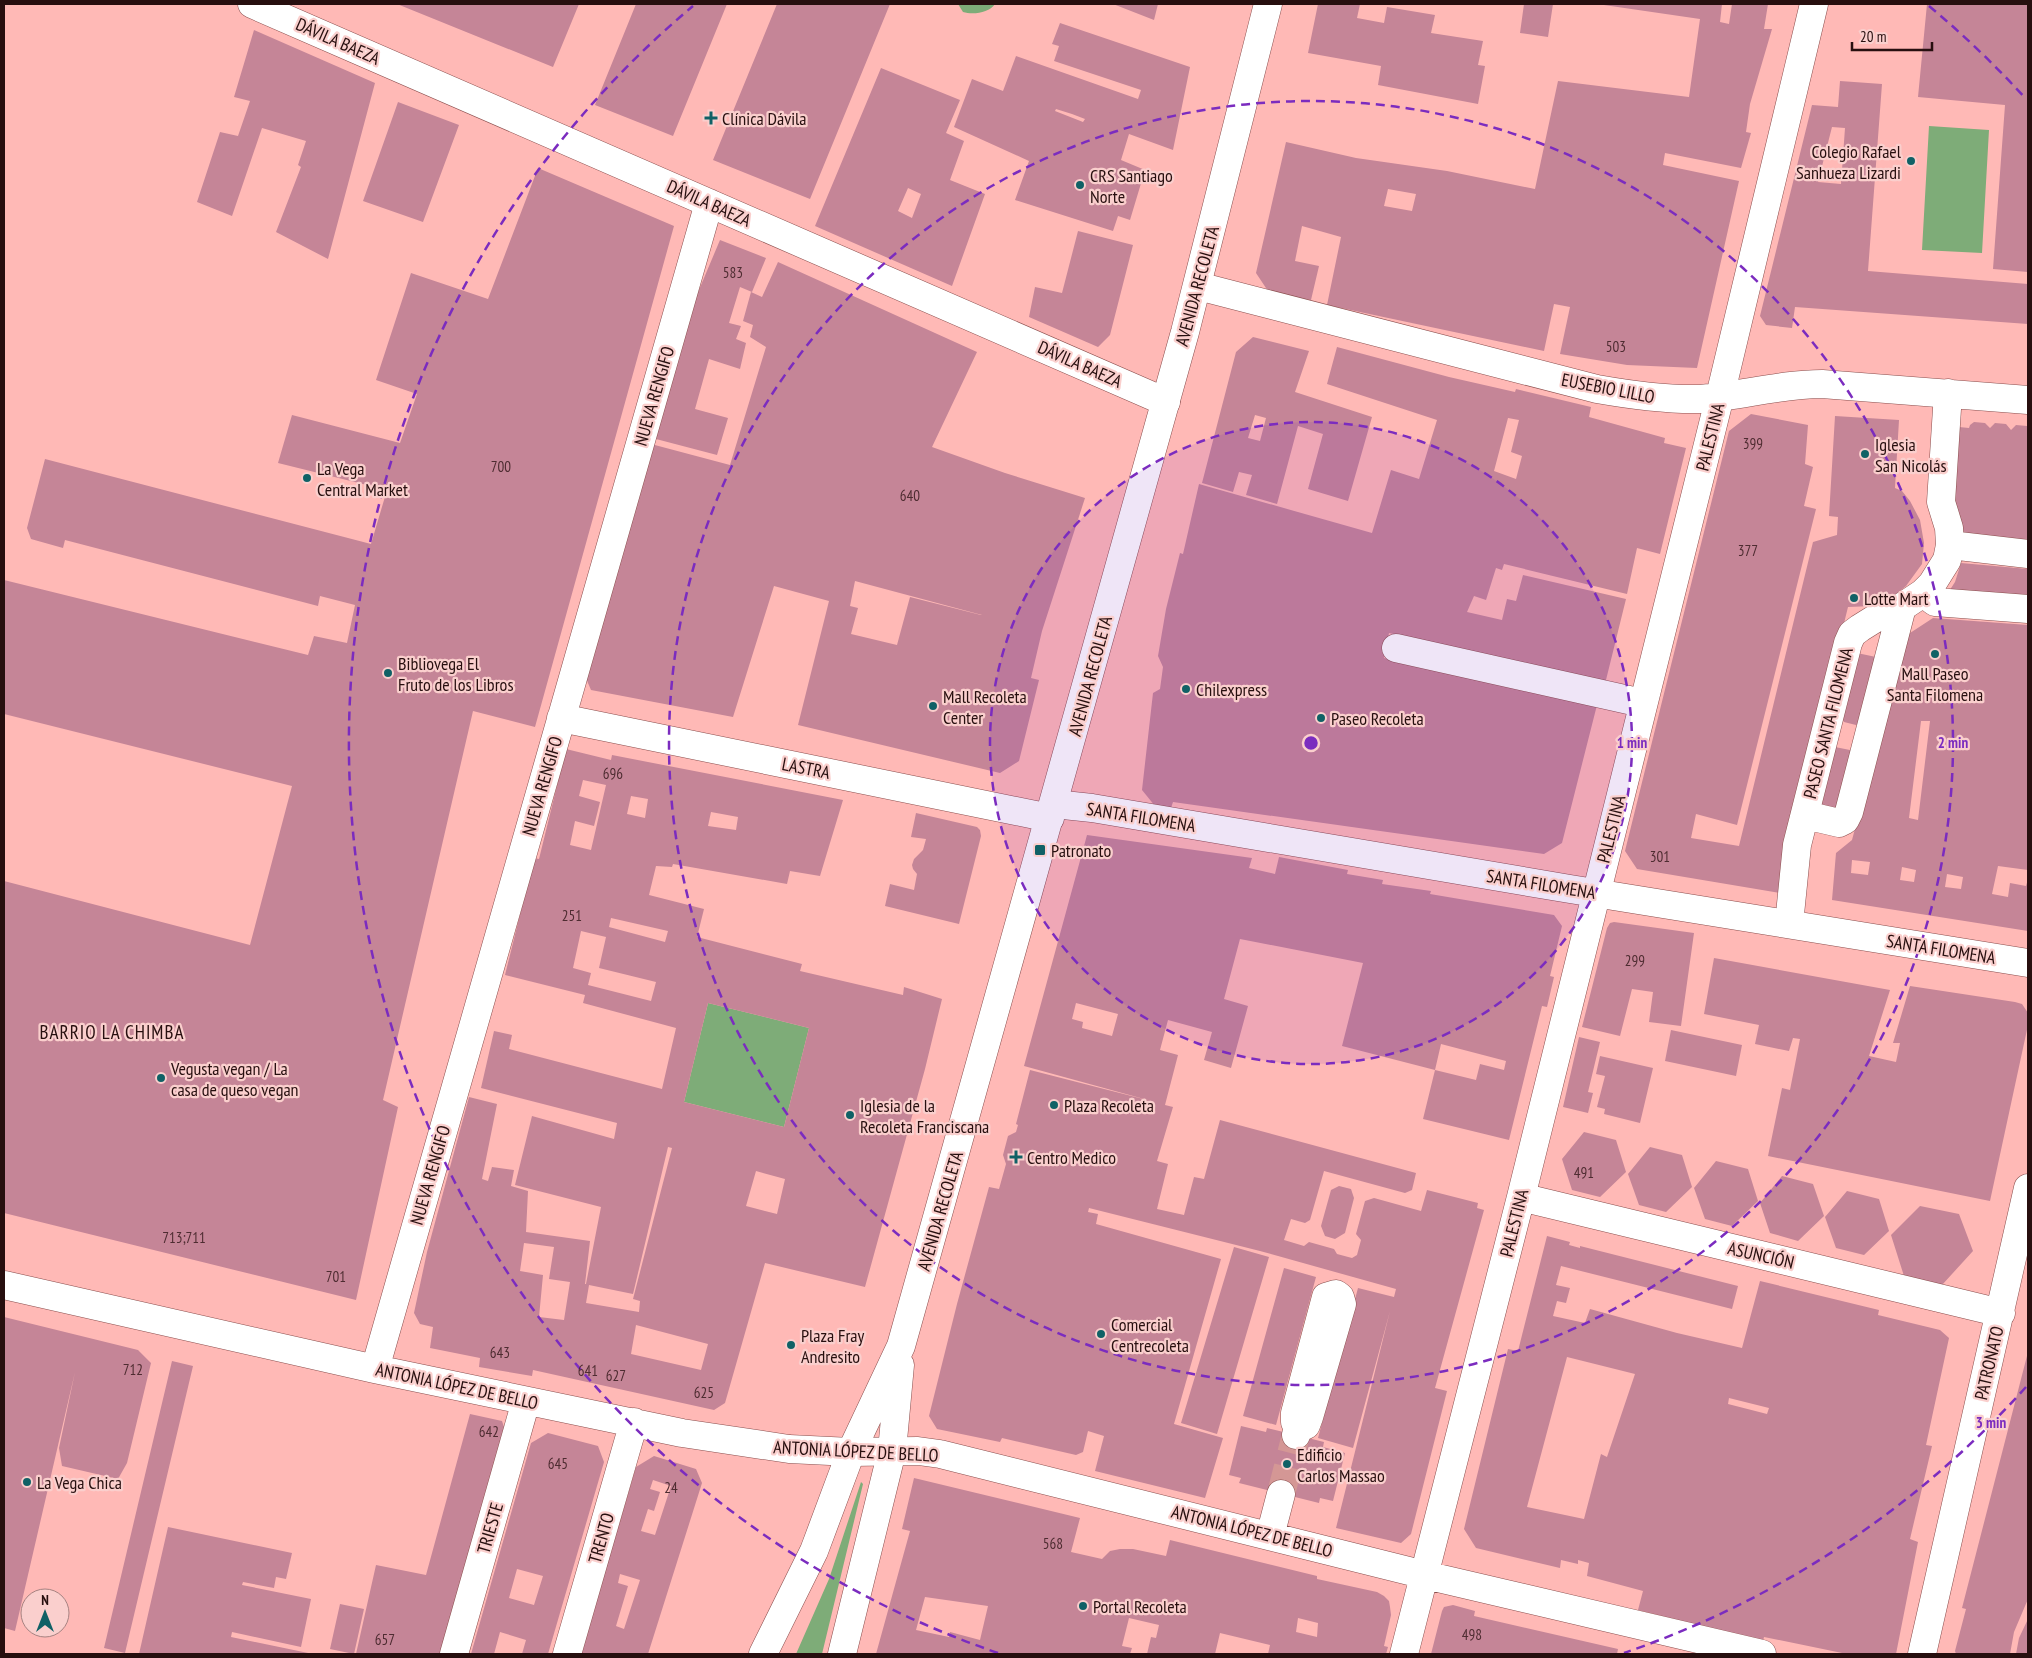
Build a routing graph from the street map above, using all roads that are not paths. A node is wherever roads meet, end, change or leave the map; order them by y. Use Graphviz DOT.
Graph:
graph roads {
  1 [pos="252,4"];
  2 [pos="1268,4"];
  3 [pos="1814,4"];
  4 [pos="709,203"];
  5 [pos="1198,286"];
  6 [pos="1948,393"];
  7 [pos="1720,396"];
  8 [pos="2028,400"];
  9 [pos="1166,402"];
  10 [pos="1950,545"];
  11 [pos="2028,554"];
  12 [pos="1912,600"];
  13 [pos="2028,609"];
  14 [pos="1396,648"];
  15 [pos="1642,703"];
  16 [pos="561,718"];
  17 [pos="1052,811"];
  18 [pos="1805,815"];
  19 [pos="1595,893"];
  20 [pos="1789,924"];
  21 [pos="2028,963"];
  22 [pos="2028,1188"];
  23 [pos="1520,1197"];
  24 [pos="4,1285"];
  25 [pos="2000,1313"];
  26 [pos="902,1346"];
  27 [pos="375,1369"];
  28 [pos="526,1401"];
  29 [pos="634,1422"];
  30 [pos="892,1451"];
  31 [pos="851,1452"];
  32 [pos="1282,1494"];
  33 [pos="1270,1536"];
  34 [pos="1426,1575"];
  35 [pos="454,1654"];
  36 [pos="567,1654"];
  37 [pos="764,1654"];
  38 [pos="842,1654"];
  39 [pos="1404,1654"];
  40 [pos="1762,1654"];
  41 [pos="1922,1654"];
  1 -- 4 [label="street, DÁVILA BAEZA"];
  2 -- 5 [label="street, AVENIDA RECOLETA"];
  3 -- 7 [label="street, PALESTINA"];
  4 -- 9 [label="street, DÁVILA BAEZA"];
  4 -- 16 [label="street, NUEVA RENGIFO"];
  5 -- 7 [label="street, EUSEBIO LILLO"];
  5 -- 9 [label="street, AVENIDA RECOLETA"];
  6 -- 7 [label="street, EUSEBIO LILLO"];
  6 -- 8 [label="street, EUSEBIO LILLO"];
  6 -- 10 [label="street, PASEO SANTA FILOMENA"];
  7 -- 15 [label="street, PALESTINA"];
  9 -- 17 [label="street, AVENIDA RECOLETA"];
  10 -- 11 [label="street"];
  10 -- 12 [label="street, PASEO SANTA FILOMENA"];
  12 -- 13 [label="street"];
  12 -- 18 [label="street, PASEO SANTA FILOMENA"];
  12 -- 18 [label="street"];
  14 -- 15 [label="street"];
  15 -- 19 [label="street, PALESTINA"];
  16 -- 17 [label="street, LASTRA"];
  16 -- 27 [label="street, NUEVA RENGIFO"];
  17 -- 19 [label="street, SANTA FILOMENA"];
  17 -- 26 [label="street, AVENIDA RECOLETA"];
  18 -- 20 [label="street, PASEO SANTA FILOMENA"];
  19 -- 20 [label="street, SANTA FILOMENA"];
  19 -- 23 [label="street, PALESTINA"];
  20 -- 21 [label="street, SANTA FILOMENA"];
  22 -- 25 [label="street, PATRONATO"];
  23 -- 25 [label="street, ASUNCIÓN"];
  23 -- 34 [label="street, PALESTINA"];
  24 -- 27 [label="street, ANTONIA LÓPEZ DE BELLO"];
  25 -- 41 [label="street, PATRONATO"];
  26 -- 30 [label="street, AVENIDA RECOLETA"];
  26 -- 31 [label="street, AVENIDA RECOLETA"];
  27 -- 28 [label="street, ANTONIA LÓPEZ DE BELLO"];
  28 -- 29 [label="street, ANTONIA LÓPEZ DE BELLO"];
  28 -- 35 [label="street, TRIESTE"];
  29 -- 31 [label="street, ANTONIA LÓPEZ DE BELLO"];
  29 -- 36 [label="street, TRENTO"];
  30 -- 31 [label="street, ANTONIA LÓPEZ DE BELLO"];
  30 -- 33 [label="street, ANTONIA LÓPEZ DE BELLO"];
  30 -- 38 [label="street, AVENIDA RECOLETA"];
  31 -- 37 [label="street, AVENIDA RECOLETA"];
  32 -- 33 [label="street"];
  33 -- 34 [label="street, ANTONIA LÓPEZ DE BELLO"];
  34 -- 39 [label="street, PALESTINA"];
  34 -- 40 [label="street, ANTONIA LÓPEZ DE BELLO"];
}
